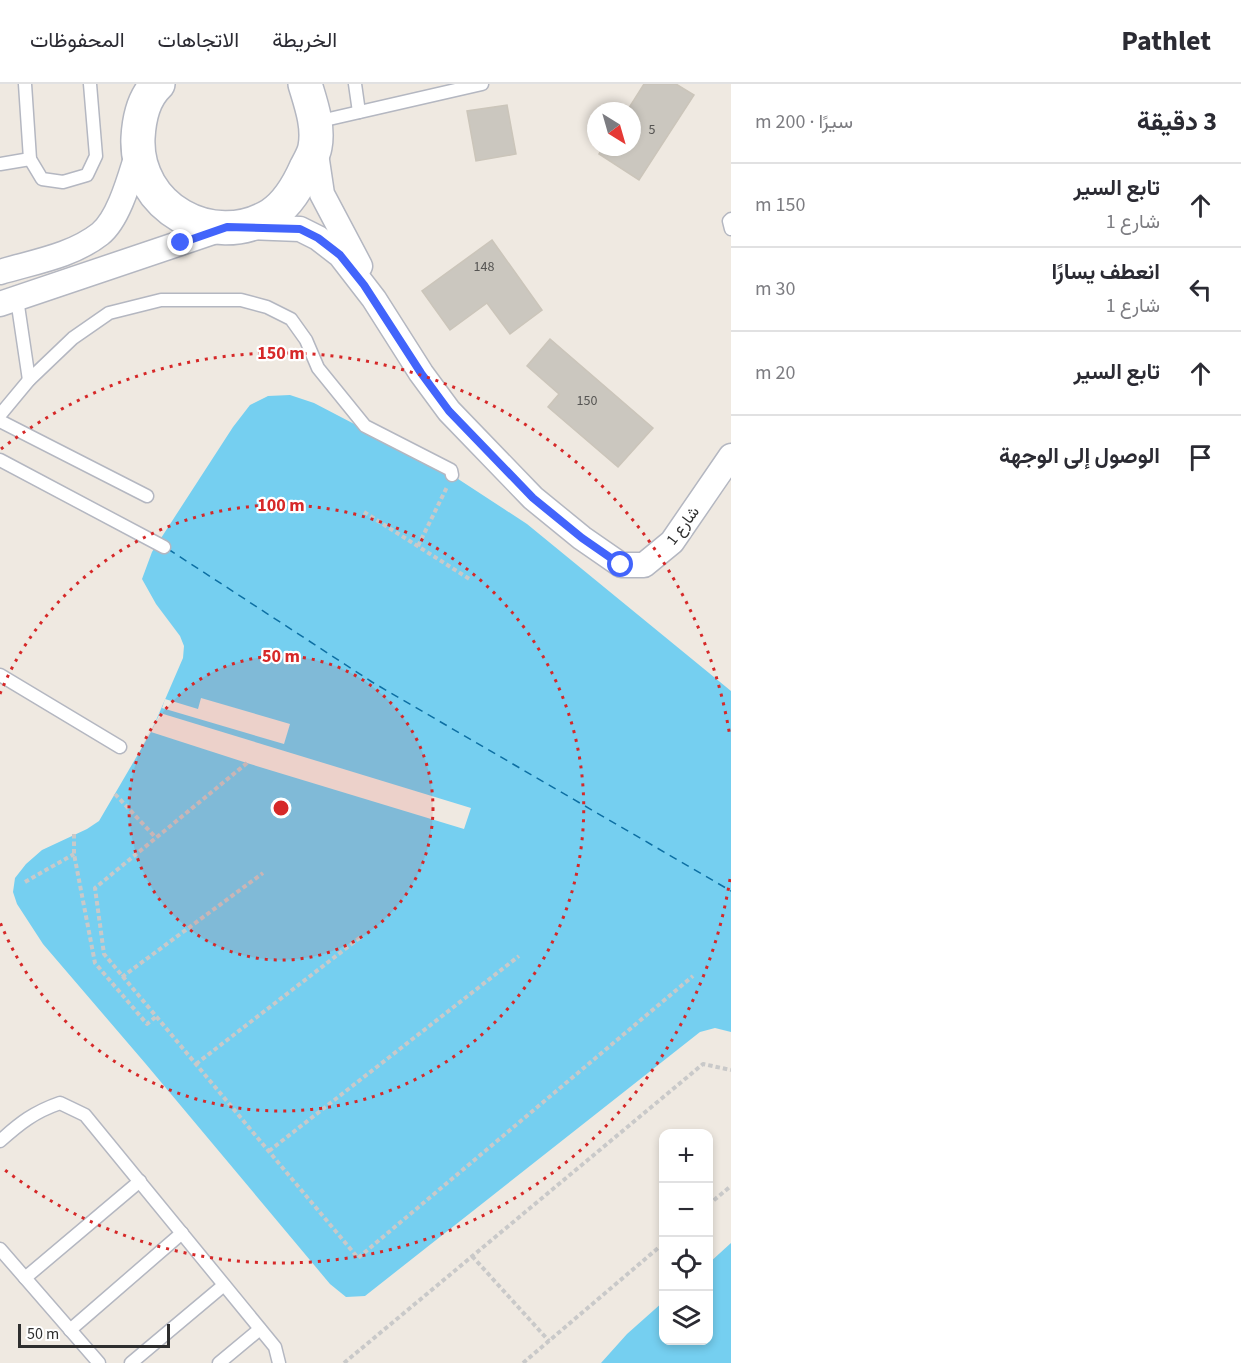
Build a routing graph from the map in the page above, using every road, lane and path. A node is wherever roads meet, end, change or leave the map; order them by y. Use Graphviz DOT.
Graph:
graph roads {
  1 [pos="25,84"];
  2 [pos="90,84"];
  3 [pos="355,84"];
  4 [pos="482,84"];
  5 [pos="156,86"];
  6 [pos="308,108"];
  7 [pos="359,112"];
  8 [pos="137,155"];
  9 [pos="30,159"];
  10 [pos="0,164"];
  11 [pos="731,219"];
  12 [pos="233,227"];
  13 [pos="731,229"];
  14 [pos="0,272"];
  15 [pos="374,299"];
  16 [pos="8,301"];
  17 [pos="29,380"];
  18 [pos="0,415"];
  19 [pos="0,421"];
  20 [pos="731,456"];
  21 [pos="0,460"];
  22 [pos="452,475"];
  23 [pos="147,496"];
  24 [pos="364,512"];
  25 [pos="418,546"];
  26 [pos="164,547"];
  27 [pos="471,580"];
  28 [pos="0,675"];
  29 [pos="120,747"];
  30 [pos="247,763"];
  31 [pos="115,794"];
  32 [pos="74,834"];
  33 [pos="156,838"];
  34 [pos="74,854"];
  35 [pos="263,873"];
  36 [pos="25,882"];
  37 [pos="362,936"];
  38 [pos="519,956"];
  39 [pos="693,976"];
  40 [pos="122,977"];
  41 [pos="157,1016"];
  42 [pos="195,1064"];
  43 [pos="731,1070"];
  44 [pos="0,1141"];
  45 [pos="269,1152"];
  46 [pos="140,1181"];
  47 [pos="731,1186"];
  48 [pos="713,1201"];
  49 [pos="182,1233"];
  50 [pos="659,1246"];
  51 [pos="0,1249"];
  52 [pos="472,1256"];
  53 [pos="25,1278"];
  54 [pos="224,1285"];
  55 [pos="260,1329"];
  56 [pos="70,1330"];
  57 [pos="549,1341"];
  58 [pos="99,1363"];
  59 [pos="131,1363"];
  60 [pos="219,1363"];
  61 [pos="279,1363"];
  62 [pos="344,1363"];
  63 [pos="523,1363"];
  1 -- 9 [label="lane"];
  2 -- 9 [label="lane"];
  3 -- 7 [label="lane"];
  4 -- 7 [label="lane"];
  5 -- 8 [label="street"];
  6 -- 7 [label="lane"];
  6 -- 12 [label="street"];
  6 -- 15 [label="street, شارع 1"];
  8 -- 12 [label="street"];
  8 -- 14 [label="street"];
  9 -- 10 [label="lane"];
  11 -- 13 [label="lane"];
  12 -- 15 [label="street, شارع 1"];
  12 -- 16 [label="street"];
  15 -- 20 [label="street, شارع 1"];
  16 -- 17 [label="lane"];
  17 -- 18 [label="lane"];
  17 -- 22 [label="lane"];
  19 -- 23 [label="lane"];
  21 -- 26 [label="lane"];
  22 -- 25 [label="path"];
  24 -- 25 [label="path"];
  25 -- 27 [label="path"];
  28 -- 29 [label="lane"];
  30 -- 33 [label="path"];
  31 -- 33 [label="path"];
  32 -- 34 [label="path"];
  33 -- 40 [label="path"];
  34 -- 36 [label="path"];
  34 -- 41 [label="path"];
  35 -- 40 [label="path"];
  37 -- 42 [label="path"];
  38 -- 45 [label="path"];
  39 -- 45 [label="path"];
  40 -- 41 [label="path"];
  41 -- 42 [label="path"];
  42 -- 45 [label="path"];
  43 -- 52 [label="path"];
  44 -- 46 [label="lane"];
  46 -- 49 [label="lane"];
  46 -- 53 [label="lane"];
  47 -- 48 [label="path"];
  49 -- 54 [label="lane"];
  49 -- 56 [label="lane"];
  50 -- 57 [label="path"];
  51 -- 53 [label="lane"];
  52 -- 57 [label="path"];
  52 -- 62 [label="path"];
  53 -- 56 [label="lane"];
  54 -- 55 [label="lane"];
  54 -- 59 [label="lane"];
  55 -- 60 [label="lane"];
  55 -- 61 [label="lane"];
  56 -- 58 [label="lane"];
  57 -- 63 [label="path"];
}
